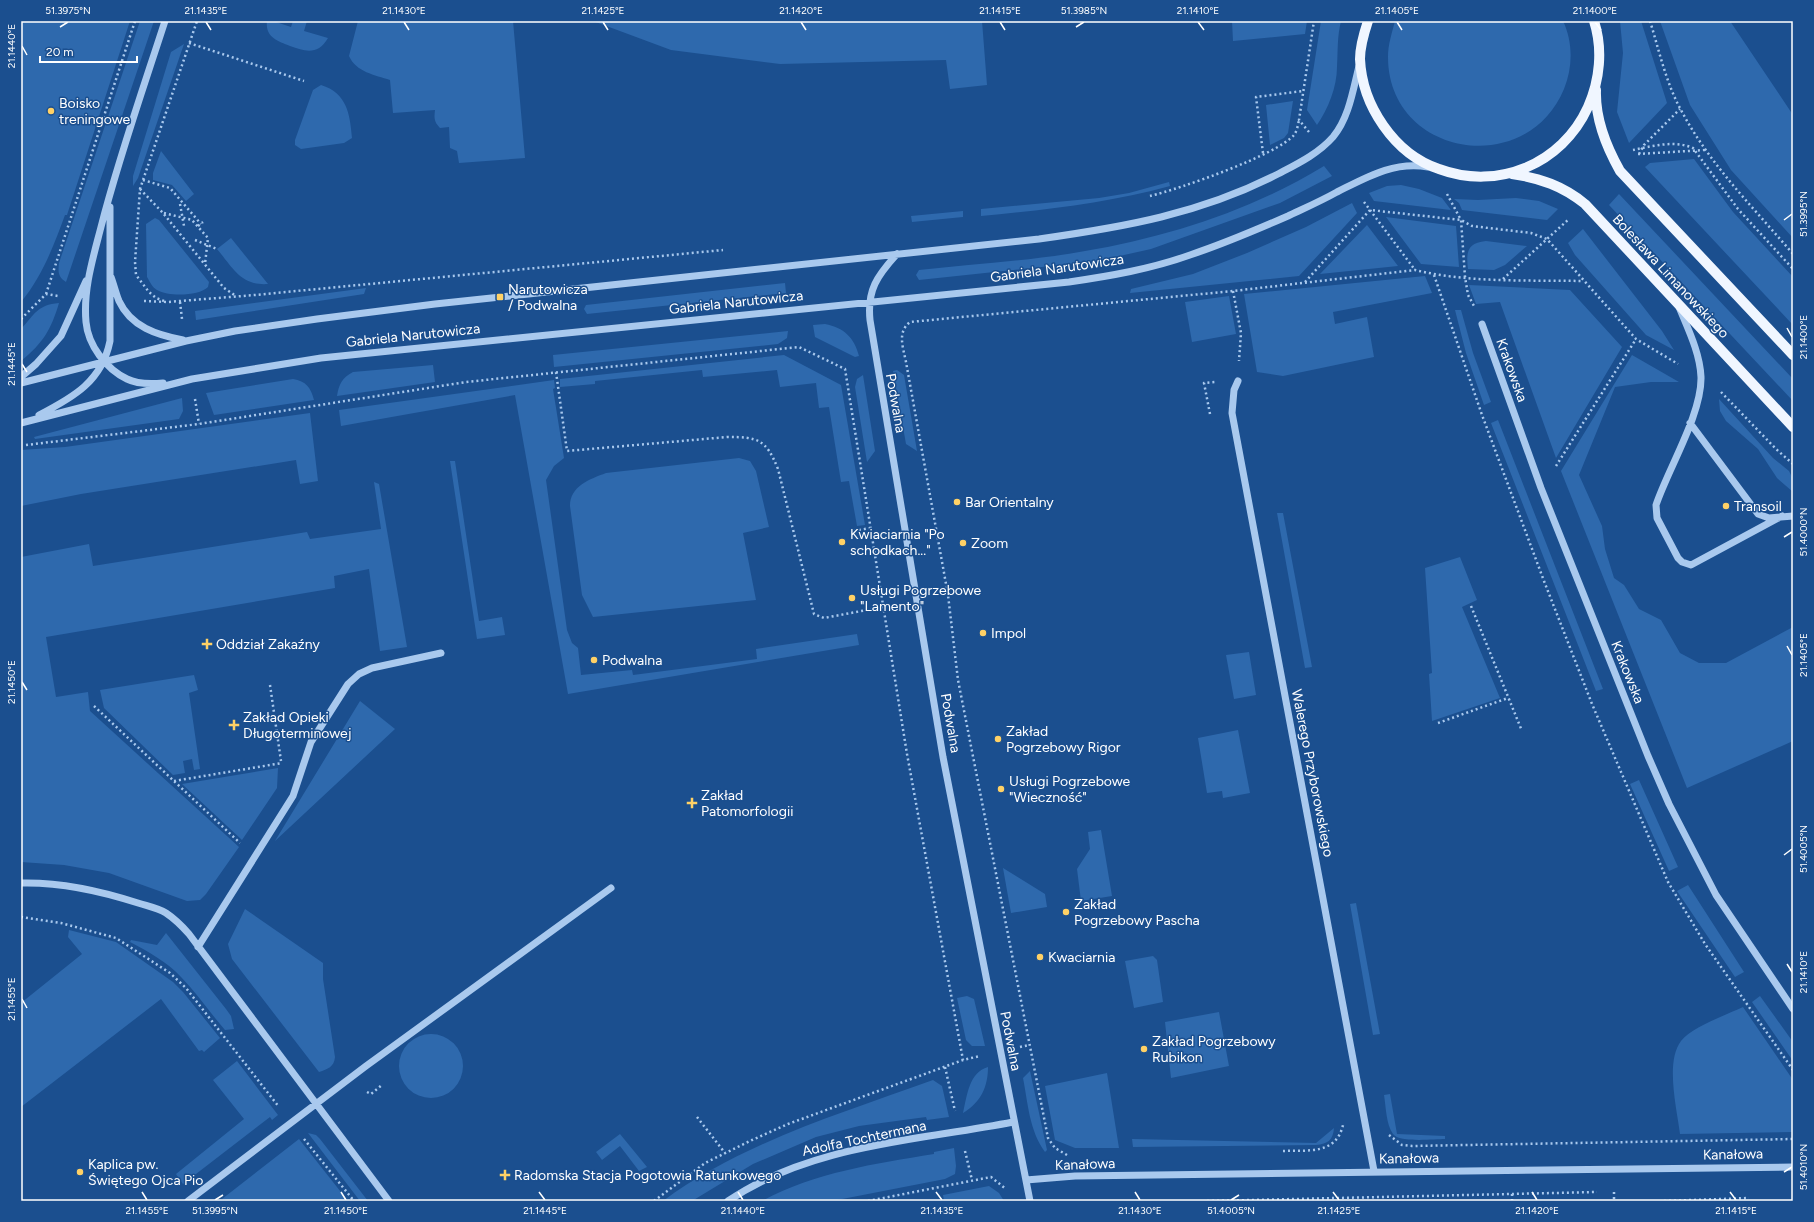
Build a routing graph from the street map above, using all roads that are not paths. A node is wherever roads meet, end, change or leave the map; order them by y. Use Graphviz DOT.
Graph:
graph roads {
  1 [pos="165,21"];
  2 [pos="1368,21"];
  3 [pos="1594,21"];
  4 [pos="1360,58"];
  5 [pos="1596,84"];
  6 [pos="1438,169"];
  7 [pos="1510,174"];
  8 [pos="110,192"];
  9 [pos="897,254"];
  10 [pos="90,271"];
  11 [pos="109,271"];
  12 [pos="868,302"];
  13 [pos="1677,302"];
  14 [pos="1482,324"];
  15 [pos="186,341"];
  16 [pos="1793,355"];
  17 [pos="105,361"];
  18 [pos="21,377"];
  19 [pos="192,379"];
  20 [pos="1238,381"];
  21 [pos="21,383"];
  22 [pos="21,423"];
  23 [pos="1690,423"];
  24 [pos="1793,427"];
  25 [pos="1782,516"];
  26 [pos="1793,516"];
  27 [pos="441,653"];
  28 [pos="21,883"];
  29 [pos="611,888"];
  30 [pos="198,947"];
  31 [pos="1793,1009"];
  32 [pos="316,1103"];
  33 [pos="1014,1122"];
  34 [pos="1793,1167"];
  35 [pos="1374,1171"];
  36 [pos="1026,1180"];
  37 [pos="188,1201"];
  38 [pos="389,1201"];
  39 [pos="728,1201"];
  40 [pos="1030,1201"];
  1 -- 8 [label="street"];
  2 -- 4 [label="main road"];
  3 -- 5 [label="main road"];
  4 -- 6 [label="main road"];
  4 -- 9 [label="street, Gabriela Narutowicza"];
  5 -- 7 [label="main road"];
  5 -- 16 [label="main road"];
  6 -- 7 [label="main road"];
  6 -- 12 [label="street, Gabriela Narutowicza"];
  7 -- 13 [label="main road, Bolesława Limanowskiego"];
  8 -- 10 [label="street"];
  8 -- 11 [label="street"];
  9 -- 12 [label="street"];
  9 -- 15 [label="street, Gabriela Narutowicza"];
  10 -- 17 [label="street"];
  10 -- 18 [label="street"];
  11 -- 15 [label="street"];
  11 -- 17 [label="street"];
  12 -- 19 [label="street, Gabriela Narutowicza"];
  12 -- 33 [label="street, Podwalna"];
  13 -- 23 [label="street"];
  13 -- 24 [label="main road, Bolesława Limanowskiego"];
  14 -- 31 [label="street, Krakowska"];
  15 -- 17 [label="street, Gabriela Narutowicza"];
  17 -- 19 [label="street"];
  17 -- 21 [label="street, Gabriela Narutowicza"];
  17 -- 22 [label="street"];
  19 -- 22 [label="street, Gabriela Narutowicza"];
  20 -- 35 [label="street, Walerego Przyborowskiego"];
  23 -- 25 [label="street"];
  23 -- 25 [label="street"];
  25 -- 26 [label="street"];
  27 -- 30 [label="street"];
  28 -- 30 [label="street"];
  29 -- 32 [label="street"];
  30 -- 32 [label="street"];
  32 -- 37 [label="street"];
  32 -- 38 [label="street"];
  33 -- 36 [label="street, Podwalna"];
  33 -- 39 [label="street, Adolfa Tochtermana"];
  34 -- 35 [label="street, Kanałowa"];
  35 -- 36 [label="street, Kanałowa"];
  36 -- 40 [label="street, Podwalna"];
}
